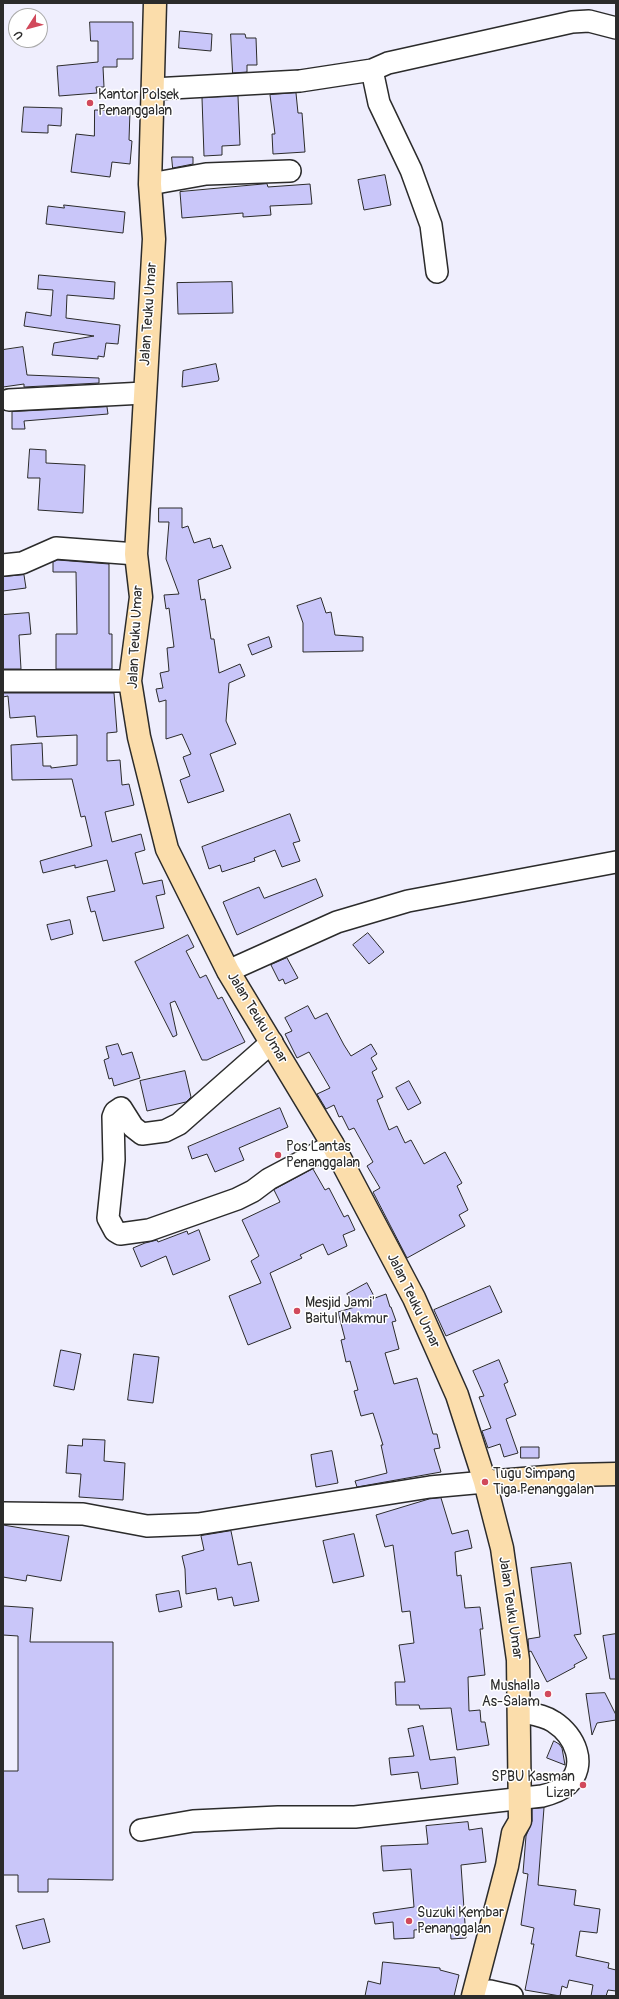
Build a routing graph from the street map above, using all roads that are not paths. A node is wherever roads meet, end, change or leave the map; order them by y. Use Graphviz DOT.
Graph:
graph roads {
  1 [pos="155,3"];
  2 [pos="616,28"];
  3 [pos="372,70"];
  4 [pos="153,89"];
  5 [pos="290,171"];
  6 [pos="150,184"];
  7 [pos="437,272"];
  8 [pos="144,393"];
  9 [pos="9,400"];
  10 [pos="136,554"];
  11 [pos="3,565"];
  12 [pos="3,681"];
  13 [pos="130,681"];
  14 [pos="616,862"];
  15 [pos="228,971"];
  16 [pos="272,1042"];
  17 [pos="333,1146"];
  18 [pos="616,1474"];
  19 [pos="485,1482"];
  20 [pos="3,1512"];
  21 [pos="519,1711"];
  22 [pos="521,1798"];
  23 [pos="140,1830"];
  24 [pos="484,1994"];
  25 [pos="512,1996"];
  1 -- 4 [label="highway, Jalan Teuku Umar"];
  2 -- 3 [label="street"];
  3 -- 4 [label="street"];
  3 -- 7 [label="street"];
  4 -- 6 [label="highway, Jalan Teuku Umar"];
  5 -- 6 [label="street"];
  6 -- 8 [label="highway, Jalan Teuku Umar"];
  8 -- 9 [label="street"];
  8 -- 10 [label="highway, Jalan Teuku Umar"];
  10 -- 11 [label="street"];
  10 -- 13 [label="highway, Jalan Teuku Umar"];
  12 -- 13 [label="street"];
  13 -- 15 [label="highway, Jalan Teuku Umar"];
  14 -- 15 [label="street"];
  15 -- 16 [label="highway, Jalan Teuku Umar"];
  16 -- 17 [label="highway, Jalan Teuku Umar"];
  16 -- 17 [label="street"];
  17 -- 19 [label="highway, Jalan Teuku Umar"];
  18 -- 19 [label="highway"];
  19 -- 20 [label="street"];
  19 -- 21 [label="highway, Jalan Teuku Umar"];
  21 -- 22 [label="highway, Jalan Teuku Umar"];
  21 -- 22 [label="street"];
  22 -- 23 [label="street"];
  22 -- 24 [label="highway, Jalan Teuku Umar"];
  24 -- 25 [label="street"];
}
